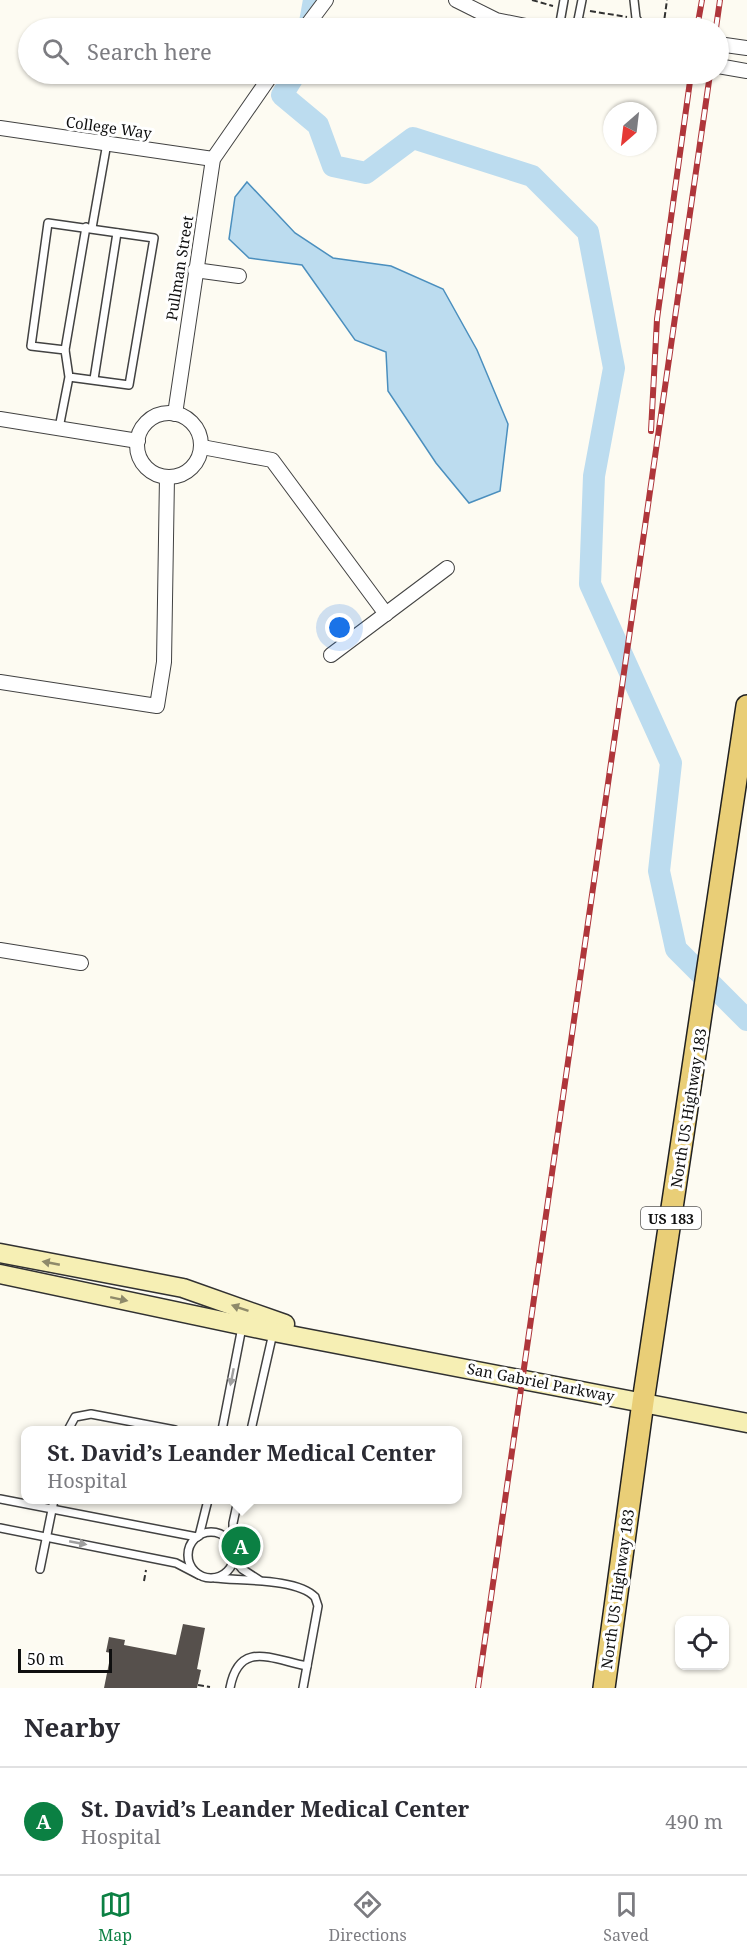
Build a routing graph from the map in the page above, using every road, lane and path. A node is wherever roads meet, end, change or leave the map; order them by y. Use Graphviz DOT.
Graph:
graph roads {
  1 [pos="326,0"];
  2 [pos="456,0"];
  3 [pos="532,0"];
  4 [pos="564,0"];
  5 [pos="582,0"];
  6 [pos="634,0"];
  7 [pos="667,0"];
  8 [pos="553,6"];
  9 [pos="590,11"];
  10 [pos="627,17"];
  11 [pos="312,18"];
  12 [pos="492,18"];
  13 [pos="561,18"];
  14 [pos="577,18"];
  15 [pos="636,18"];
  16 [pos="665,18"];
  17 [pos="729,46"];
  18 [pos="747,48"];
  19 [pos="729,68"];
  20 [pos="747,71"];
  21 [pos="265,84"];
  22 [pos="0,128"];
  23 [pos="107,143"];
  24 [pos="213,159"];
  25 [pos="89,228"];
  26 [pos="117,233"];
  27 [pos="195,270"];
  28 [pos="239,276"];
  29 [pos="65,350"];
  30 [pos="69,376"];
  31 [pos="94,379"];
  32 [pos="175,414"];
  33 [pos="0,419"];
  34 [pos="59,428"];
  35 [pos="138,441"];
  36 [pos="201,447"];
  37 [pos="167,477"];
  38 [pos="447,568"];
  39 [pos="386,614"];
  40 [pos="331,655"];
  41 [pos="0,682"];
  42 [pos="747,706"];
  43 [pos="0,950"];
  44 [pos="81,963"];
  45 [pos="0,1253"];
  46 [pos="0,1274"];
  47 [pos="243,1324"];
  48 [pos="274,1332"];
  49 [pos="335,1341"];
  50 [pos="643,1402"];
  51 [pos="747,1423"];
  52 [pos="70,1426"];
  53 [pos="150,1426"];
  54 [pos="223,1426"];
  55 [pos="252,1426"];
  56 [pos="0,1499"];
  57 [pos="21,1503"];
  58 [pos="26,1504"];
  59 [pos="53,1504"];
  60 [pos="207,1504"];
  61 [pos="237,1504"];
  62 [pos="52,1509"];
  63 [pos="0,1528"];
  64 [pos="198,1536"];
  65 [pos="46,1537"];
  66 [pos="233,1548"];
  67 [pos="234,1559"];
  68 [pos="40,1569"];
  69 [pos="146,1570"];
  70 [pos="199,1575"];
  71 [pos="215,1578"];
  72 [pos="144,1581"];
  73 [pos="261,1581"];
  74 [pos="307,1666"];
  75 [pos="198,1685"];
  76 [pos="210,1687"];
  77 [pos="230,1688"];
  78 [pos="303,1688"];
  79 [pos="604,1688"];
  1 -- 11 [label="street"];
  2 -- 12 [label="street"];
  3 -- 8 [label="path"];
  4 -- 13 [label="lane"];
  5 -- 14 [label="lane"];
  6 -- 15 [label="lane"];
  7 -- 16 [label="path"];
  9 -- 10 [label="path"];
  17 -- 18 [label="street"];
  19 -- 20 [label="street"];
  21 -- 24 [label="street, Pullman Street"];
  22 -- 23 [label="street, College Way"];
  23 -- 24 [label="street, College Way"];
  23 -- 25 [label="lane"];
  24 -- 27 [label="street, Pullman Street"];
  25 -- 26 [label="lane"];
  25 -- 29 [label="lane"];
  25 -- 29 [label="lane"];
  26 -- 31 [label="lane"];
  26 -- 31 [label="lane"];
  27 -- 28 [label="street"];
  27 -- 32 [label="street, Pullman Street"];
  29 -- 30 [label="lane"];
  30 -- 31 [label="lane"];
  30 -- 34 [label="lane"];
  32 -- 35 [label="street"];
  32 -- 36 [label="street"];
  33 -- 34 [label="street"];
  34 -- 35 [label="street"];
  35 -- 37 [label="street"];
  36 -- 37 [label="street"];
  36 -- 39 [label="street"];
  37 -- 41 [label="street"];
  38 -- 39 [label="street"];
  39 -- 40 [label="street"];
  42 -- 50 [label="main road, North US Highway 183 / US 183"];
  43 -- 44 [label="street"];
  49 -- 45 [label="street, San Gabriel Parkway, one-way"];
  46 -- 47 [label="street, San Gabriel Parkway, one-way"];
  47 -- 48 [label="street, San Gabriel Parkway"];
  47 -- 54 [label="lane, one-way"];
  48 -- 49 [label="street, San Gabriel Parkway"];
  48 -- 55 [label="lane"];
  49 -- 50 [label="street, San Gabriel Parkway"];
  50 -- 51 [label="street, San Gabriel Parkway"];
  50 -- 79 [label="main road, North US Highway 183 / US 183"];
  52 -- 53 [label="lane"];
  56 -- 57 [label="lane"];
  58 -- 62 [label="lane"];
  59 -- 62 [label="lane"];
  60 -- 64 [label="lane"];
  61 -- 66 [label="lane"];
  62 -- 64 [label="lane"];
  62 -- 65 [label="lane"];
  63 -- 65 [label="lane"];
  64 -- 66 [label="lane"];
  64 -- 70 [label="lane"];
  65 -- 68 [label="lane"];
  65 -- 70 [label="lane, one-way"];
  66 -- 67 [label="lane"];
  67 -- 71 [label="lane"];
  67 -- 73 [label="lane"];
  69 -- 72 [label="path"];
  70 -- 71 [label="lane"];
  71 -- 73 [label="lane"];
  73 -- 74 [label="lane"];
  74 -- 77 [label="lane"];
  74 -- 78 [label="lane"];
  75 -- 76 [label="path"];
}
